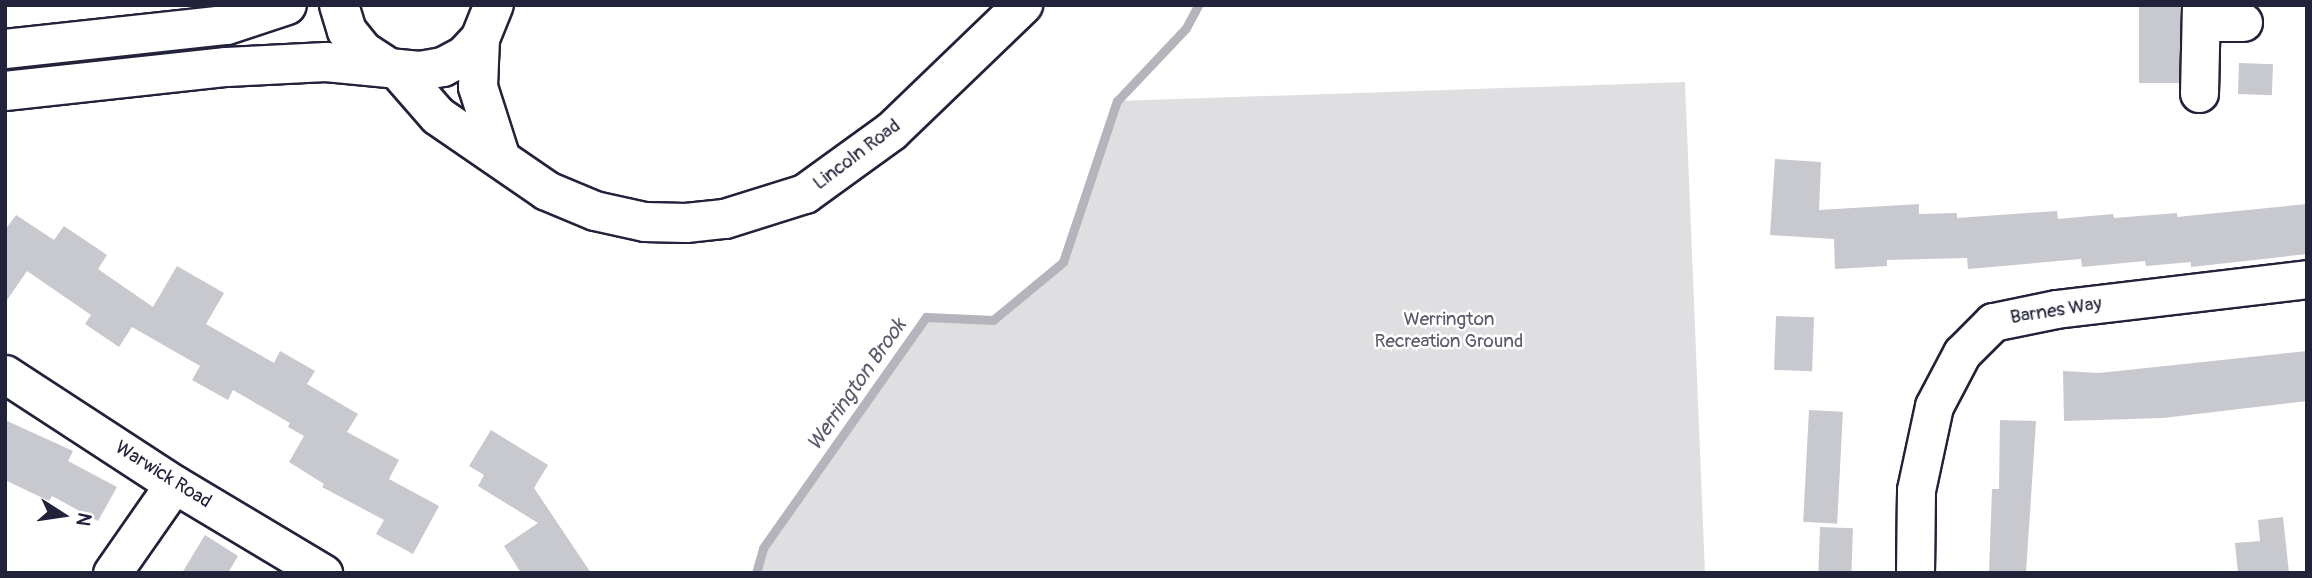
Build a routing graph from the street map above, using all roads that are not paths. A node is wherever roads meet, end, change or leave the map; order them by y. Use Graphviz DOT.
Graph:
graph roads {
  1 [pos="287,5"];
  2 [pos="339,5"];
  3 [pos="1023,5"];
  4 [pos="2201,13"];
  5 [pos="494,17"];
  6 [pos="2244,22"];
  7 [pos="5,49"];
  8 [pos="391,67"];
  9 [pos="5,91"];
  10 [pos="2199,93"];
  11 [pos="500,156"];
  12 [pos="2307,279"];
  13 [pos="5,374"];
  14 [pos="174,484"];
  15 [pos="112,573"];
  16 [pos="323,573"];
  17 [pos="1915,573"];
  1 -- 7 [label="main road"];
  2 -- 8 [label="main road, Lincoln Road"];
  3 -- 11 [label="main road, Lincoln Road"];
  4 -- 6 [label="street"];
  4 -- 10 [label="street"];
  5 -- 8 [label="main road"];
  5 -- 11 [label="main road"];
  8 -- 9 [label="main road"];
  8 -- 11 [label="main road, Lincoln Road"];
  12 -- 17 [label="street, Barnes Way"];
  13 -- 14 [label="street, Warwick Road"];
  14 -- 15 [label="street"];
  14 -- 16 [label="street, Warwick Road"];
}
